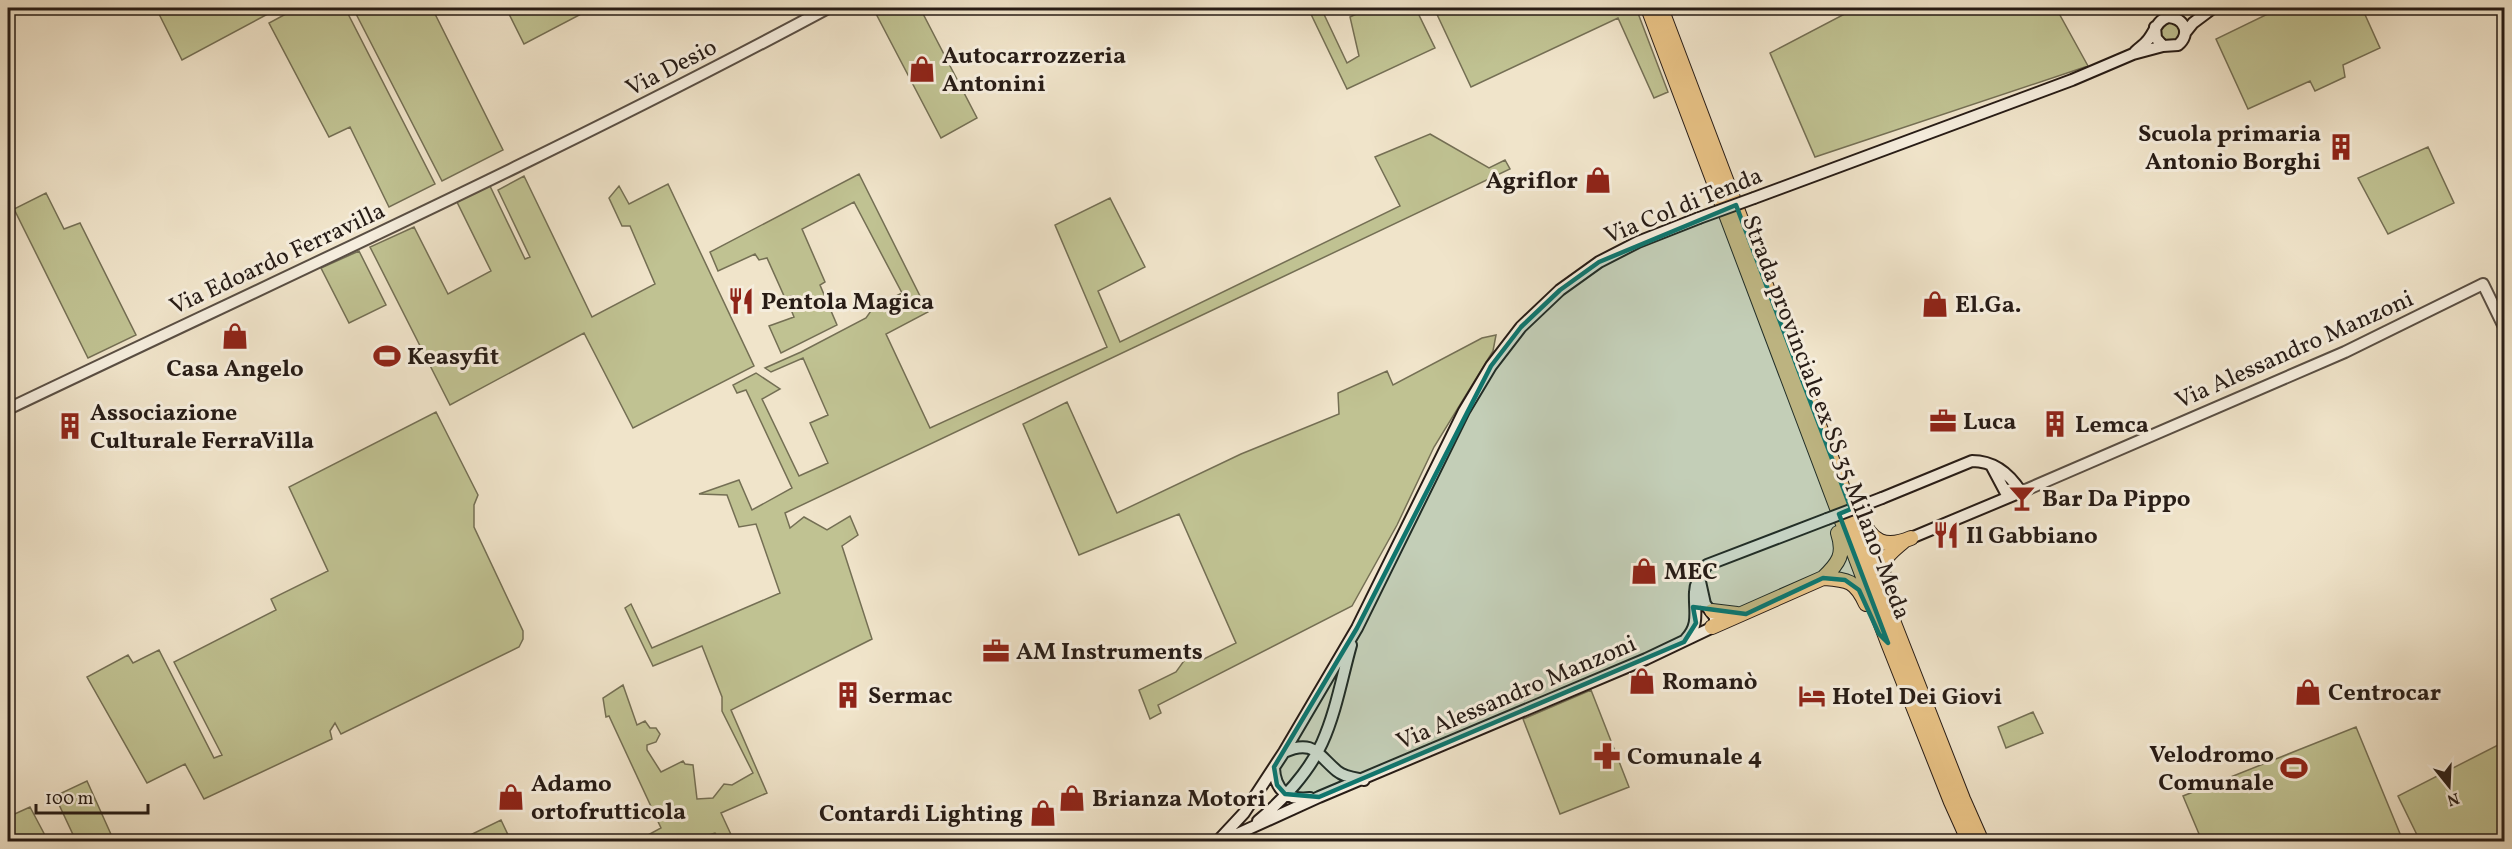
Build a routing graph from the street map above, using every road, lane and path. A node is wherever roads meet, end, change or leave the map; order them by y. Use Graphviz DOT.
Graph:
graph roads {
  1 [pos="828,8"];
  2 [pos="1648,8"];
  3 [pos="1661,8"];
  4 [pos="2209,10"];
  5 [pos="2177,19"];
  6 [pos="2156,27"];
  7 [pos="2185,33"];
  8 [pos="2163,46"];
  9 [pos="2133,54"];
  10 [pos="563,143"];
  11 [pos="2505,327"];
  12 [pos="8,409"];
  13 [pos="1989,463"];
  14 [pos="1838,474"];
  15 [pos="1830,491"];
  16 [pos="2021,492"];
  17 [pos="2008,497"];
  18 [pos="1908,539"];
  19 [pos="1699,577"];
  20 [pos="1823,578"];
  21 [pos="1712,611"];
  22 [pos="1746,614"];
  23 [pos="1892,618"];
  24 [pos="1696,620"];
  25 [pos="1357,628"];
  26 [pos="1711,628"];
  27 [pos="1684,642"];
  28 [pos="1888,643"];
  29 [pos="1318,751"];
  30 [pos="1284,752"];
  31 [pos="1274,767"];
  32 [pos="1365,780"];
  33 [pos="1285,794"];
  34 [pos="1319,797"];
  35 [pos="1248,828"];
  36 [pos="1216,842"];
  37 [pos="1221,842"];
  38 [pos="1969,842"];
  39 [pos="1982,842"];
  1 -- 10 [label="main road, Via Desio"];
  2 -- 15 [label="highway, Strada provinciale ex SS 35 Milano-Meda"];
  3 -- 14 [label="highway, Strada provinciale ex SS 35 Milano-Meda"];
  4 -- 5 [label="main road, Via Col di Tenda"];
  4 -- 7 [label="main road, Via Col di Tenda"];
  5 -- 6 [label="main road, Via Col di Tenda"];
  5 -- 7 [label="main road"];
  6 -- 8 [label="main road"];
  6 -- 9 [label="main road, Via Col di Tenda"];
  7 -- 8 [label="main road, Via Col di Tenda"];
  8 -- 9 [label="main road, Via Col di Tenda"];
  9 -- 25 [label="main road, Via Col di Tenda, bridge"];
  10 -- 12 [label="main road, Via Edoardo Ferravilla"];
  11 -- 16 [label="main road, Via Alessandro Manzoni"];
  13 -- 16 [label="main road"];
  13 -- 17 [label="main road"];
  13 -- 19 [label="main road, bridge"];
  14 -- 18 [label="highway"];
  14 -- 23 [label="highway, Strada provinciale ex SS 35 Milano-Meda"];
  15 -- 20 [label="highway"];
  15 -- 28 [label="highway, Strada provinciale ex SS 35 Milano-Meda"];
  16 -- 17 [label="main road, Via Alessandro Manzoni"];
  17 -- 18 [label="main road, Via Alessandro Manzoni"];
  18 -- 23 [label="highway"];
  19 -- 21 [label="main road"];
  19 -- 24 [label="main road"];
  20 -- 22 [label="highway"];
  20 -- 28 [label="highway"];
  21 -- 22 [label="highway"];
  21 -- 24 [label="main road"];
  21 -- 26 [label="main road"];
  22 -- 26 [label="highway"];
  23 -- 39 [label="highway, Strada provinciale ex SS 35 Milano-Meda"];
  24 -- 26 [label="main road"];
  24 -- 27 [label="main road"];
  25 -- 29 [label="main road, Via Col di Tenda"];
  25 -- 30 [label="main road, Via Col di Tenda"];
  26 -- 27 [label="main road, Via Alessandro Manzoni"];
  27 -- 32 [label="main road, Via Alessandro Manzoni"];
  28 -- 38 [label="highway, Strada provinciale ex SS 35 Milano-Meda"];
  29 -- 30 [label="main road"];
  29 -- 32 [label="main road"];
  29 -- 33 [label="main road, Via Col di Tenda"];
  30 -- 31 [label="main road, Via Col di Tenda"];
  31 -- 33 [label="main road"];
  31 -- 36 [label="main road, Via Col di Tenda"];
  32 -- 34 [label="main road, Via Alessandro Manzoni"];
  33 -- 34 [label="main road"];
  33 -- 35 [label="main road, Via Col di Tenda"];
  34 -- 35 [label="main road, Via Alessandro Manzoni"];
  35 -- 37 [label="main road, Via Alessandro Manzoni"];
}
